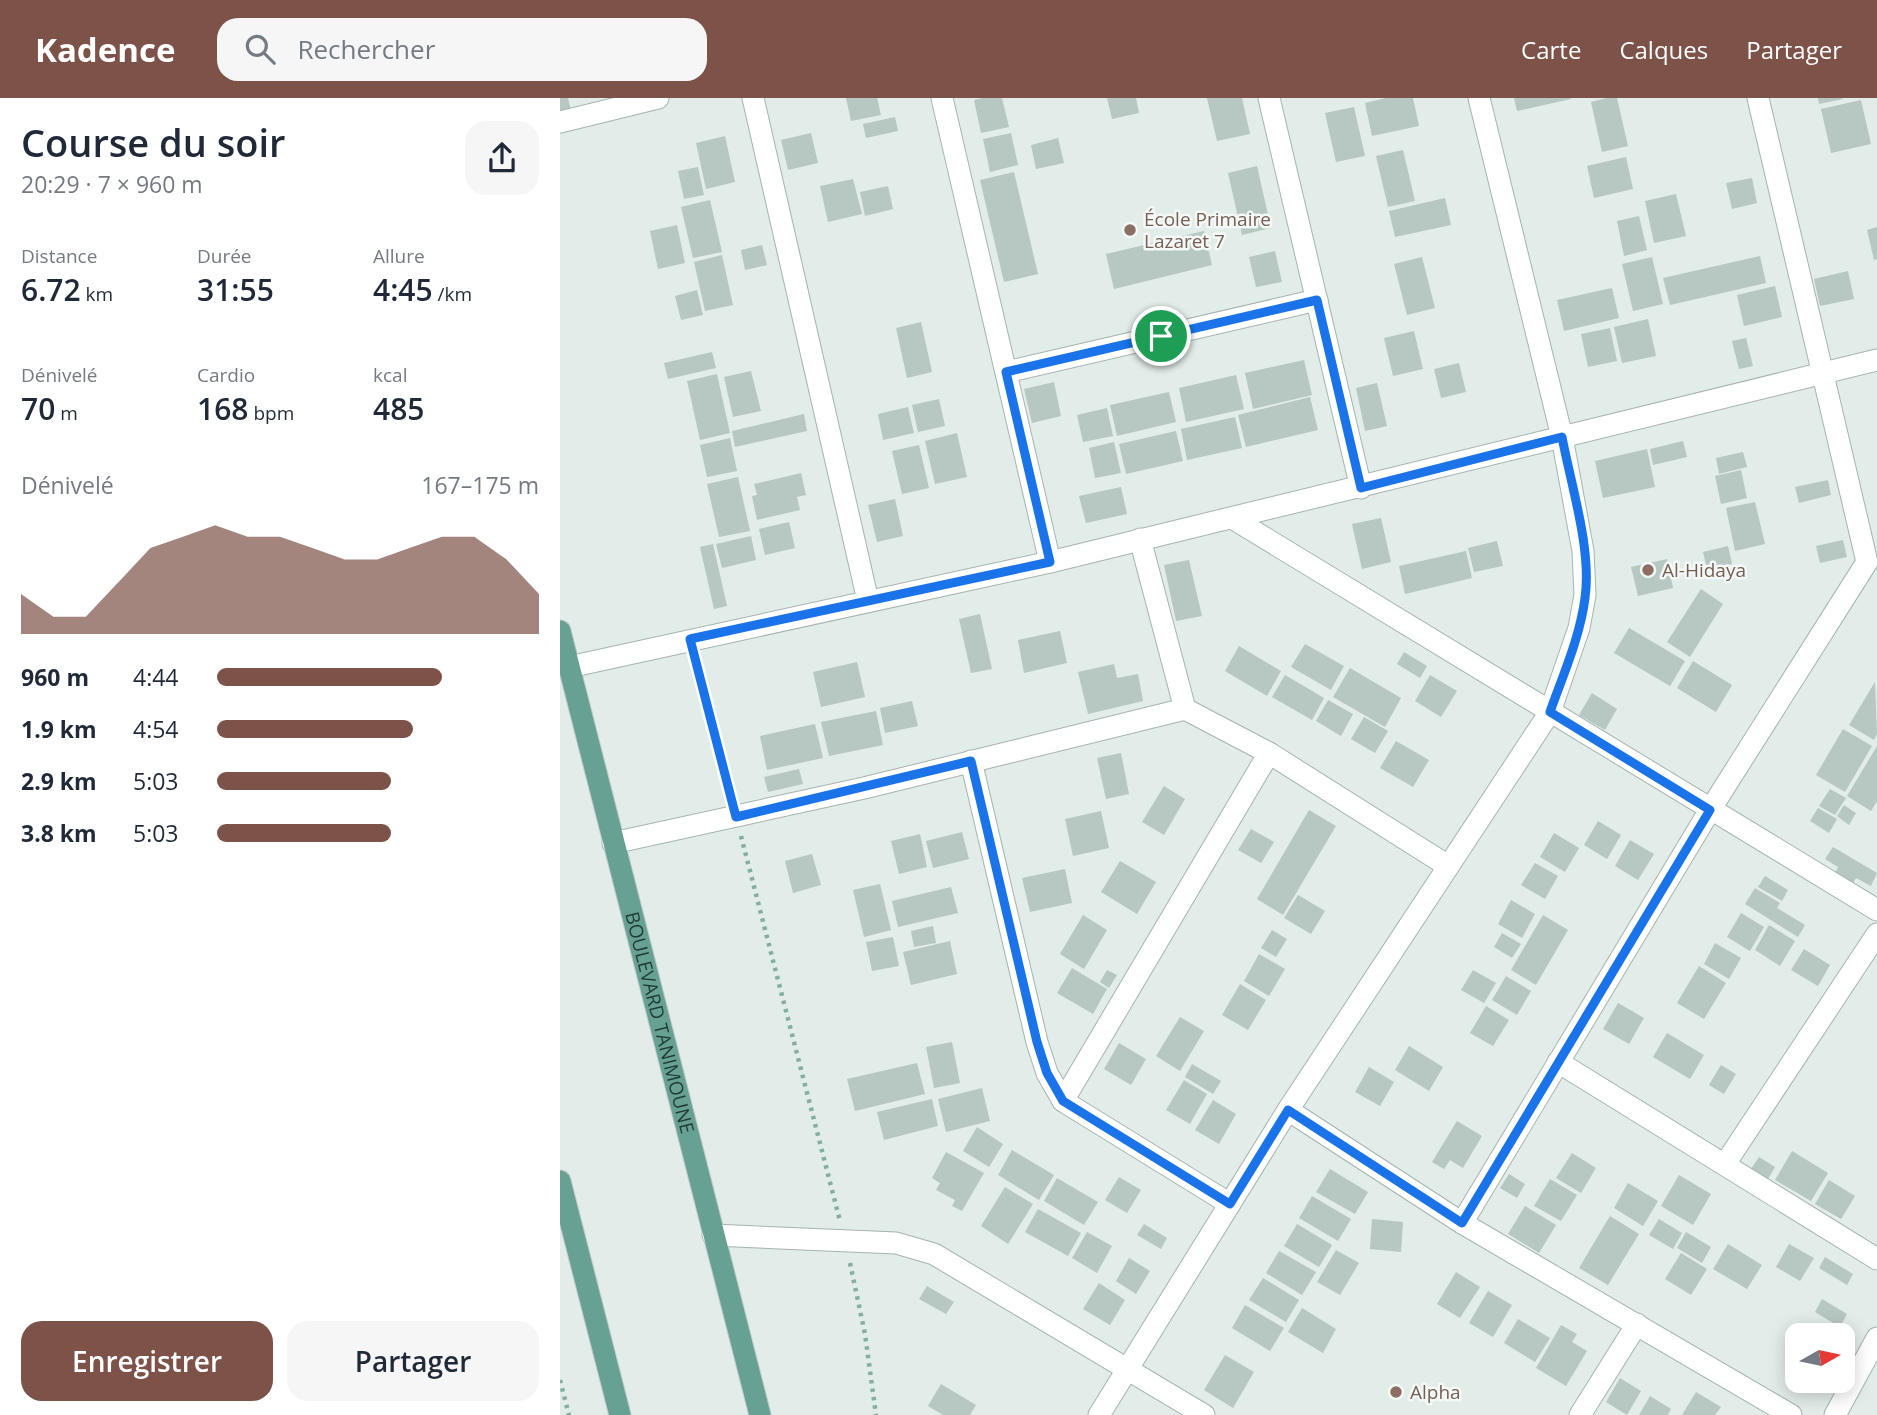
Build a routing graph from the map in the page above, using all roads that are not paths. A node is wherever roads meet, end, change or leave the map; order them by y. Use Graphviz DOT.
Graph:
graph roads {
  1 [pos="657,98"];
  2 [pos="753,98"];
  3 [pos="942,98"];
  4 [pos="1269,98"];
  5 [pos="1479,98"];
  6 [pos="1759,98"];
  7 [pos="560,122"];
  8 [pos="1317,300"];
  9 [pos="1877,360"];
  10 [pos="1006,372"];
  11 [pos="1825,374"];
  12 [pos="1562,437"];
  13 [pos="1361,488"];
  14 [pos="1232,518"];
  15 [pos="1140,539"];
  16 [pos="1050,562"];
  17 [pos="868,601"];
  18 [pos="560,631"];
  19 [pos="569,667"];
  20 [pos="1185,709"];
  21 [pos="1550,712"];
  22 [pos="1269,753"];
  23 [pos="971,761"];
  24 [pos="1710,810"];
  25 [pos="613,843"];
  26 [pos="1448,866"];
  27 [pos="1877,910"];
  28 [pos="1877,934"];
  29 [pos="1559,1062"];
  30 [pos="1063,1101"];
  31 [pos="1288,1110"];
  32 [pos="1725,1164"];
  33 [pos="561,1186"];
  34 [pos="1230,1204"];
  35 [pos="1462,1223"];
  36 [pos="713,1235"];
  37 [pos="1877,1259"];
  38 [pos="1637,1324"];
  39 [pos="1877,1338"];
  40 [pos="1128,1367"];
  41 [pos="620,1415"];
  42 [pos="760,1415"];
  43 [pos="1099,1415"];
  44 [pos="1204,1415"];
  45 [pos="1580,1415"];
  46 [pos="1791,1415"];
  47 [pos="1835,1415"];
  1 -- 7 [label="street"];
  2 -- 17 [label="street"];
  3 -- 10 [label="street"];
  4 -- 8 [label="street"];
  5 -- 12 [label="street"];
  6 -- 11 [label="street"];
  8 -- 10 [label="street"];
  8 -- 13 [label="street"];
  9 -- 11 [label="street"];
  10 -- 16 [label="street"];
  11 -- 12 [label="street"];
  11 -- 24 [label="street"];
  12 -- 13 [label="street"];
  12 -- 21 [label="street"];
  13 -- 14 [label="street"];
  14 -- 15 [label="street"];
  14 -- 21 [label="street"];
  15 -- 16 [label="street"];
  15 -- 20 [label="street"];
  16 -- 17 [label="street"];
  17 -- 19 [label="street"];
  18 -- 19 [label="main road, BOULEVARD TANIMOUNE"];
  19 -- 25 [label="main road, BOULEVARD TANIMOUNE"];
  20 -- 22 [label="street"];
  20 -- 23 [label="street"];
  21 -- 24 [label="street"];
  21 -- 26 [label="street"];
  22 -- 26 [label="street"];
  22 -- 30 [label="street"];
  23 -- 25 [label="street"];
  23 -- 30 [label="street"];
  24 -- 27 [label="street"];
  24 -- 29 [label="street"];
  25 -- 36 [label="main road, BOULEVARD TANIMOUNE"];
  26 -- 31 [label="street"];
  28 -- 32 [label="street"];
  29 -- 32 [label="street"];
  29 -- 35 [label="street"];
  30 -- 34 [label="street"];
  31 -- 34 [label="street"];
  31 -- 35 [label="street"];
  32 -- 37 [label="street"];
  33 -- 41 [label="main road"];
  34 -- 40 [label="street"];
  35 -- 38 [label="street"];
  36 -- 40 [label="street"];
  36 -- 42 [label="main road, BOULEVARD TANIMOUNE"];
  38 -- 45 [label="street"];
  38 -- 46 [label="street"];
  39 -- 47 [label="street"];
  40 -- 43 [label="street"];
  40 -- 44 [label="street"];
}
